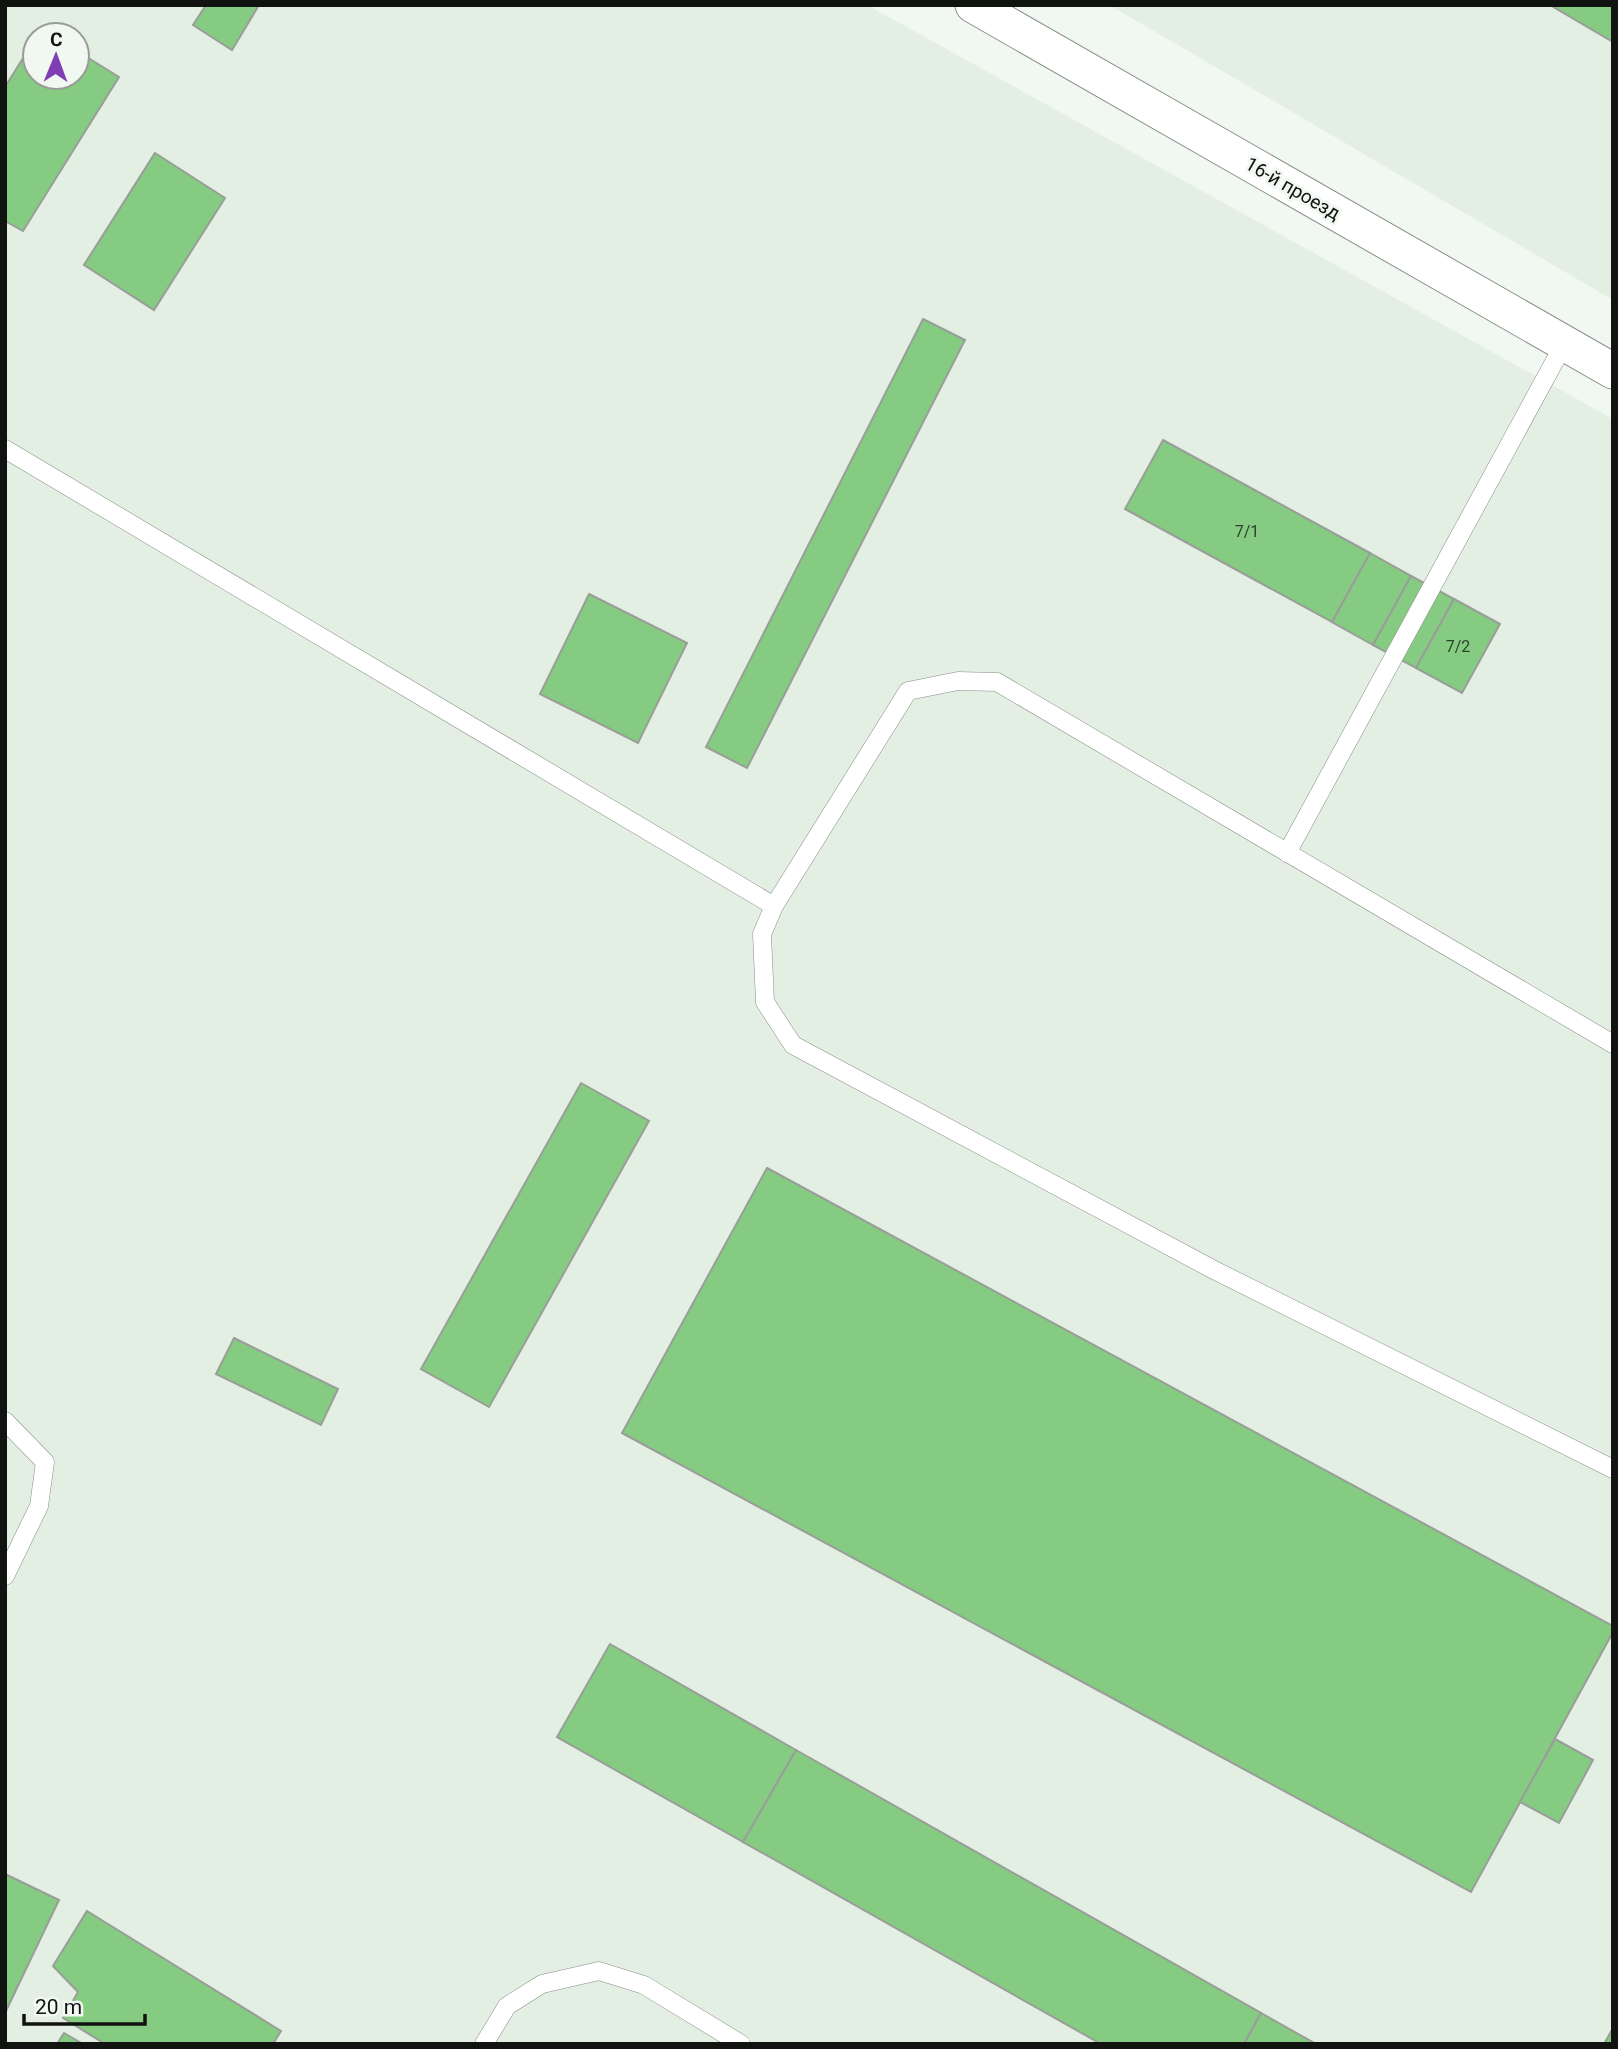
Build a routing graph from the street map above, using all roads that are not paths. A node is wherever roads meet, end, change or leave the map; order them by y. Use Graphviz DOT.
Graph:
graph roads {
  1 [pos="973,5"];
  2 [pos="1564,344"];
  3 [pos="1613,371"];
  4 [pos="5,449"];
  5 [pos="1287,853"];
  6 [pos="774,906"];
  7 [pos="1613,1044"];
  8 [pos="5,1421"];
  9 [pos="1613,1469"];
  10 [pos="5,1576"];
  11 [pos="484,2044"];
  12 [pos="741,2044"];
  1 -- 2 [label="street, 16-й проезд"];
  2 -- 3 [label="street, 16-й проезд"];
  2 -- 5 [label="lane"];
  4 -- 6 [label="lane"];
  5 -- 6 [label="lane"];
  5 -- 7 [label="lane"];
  6 -- 9 [label="lane"];
  8 -- 10 [label="lane"];
  11 -- 12 [label="lane"];
}
